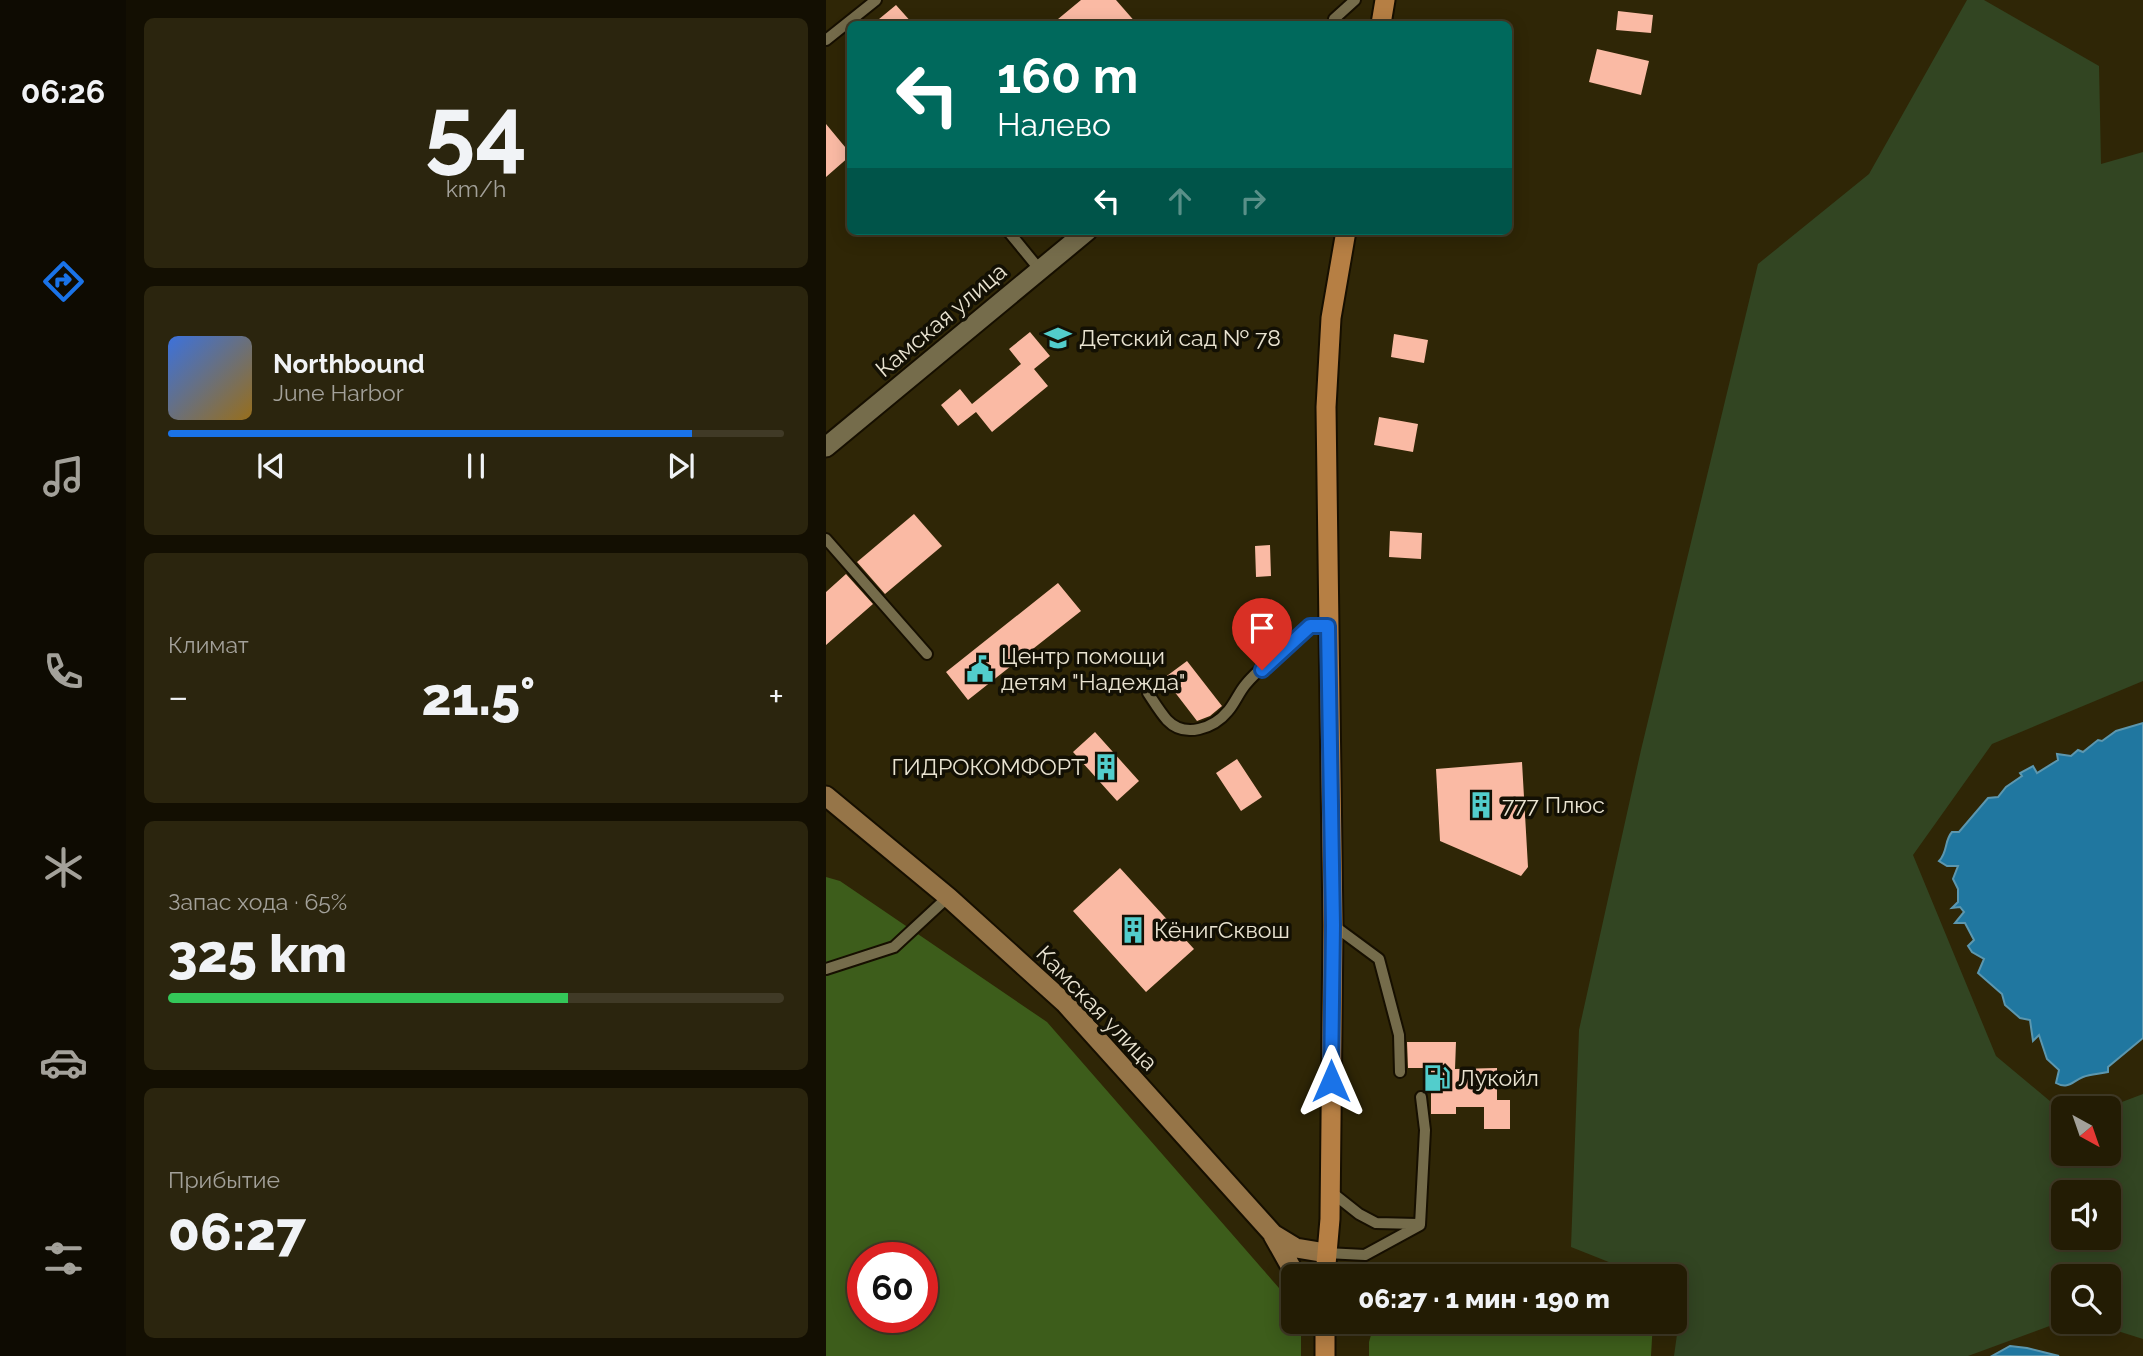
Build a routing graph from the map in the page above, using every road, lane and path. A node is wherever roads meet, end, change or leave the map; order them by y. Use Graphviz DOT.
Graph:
graph roads {
  1 [pos="876,0"];
  2 [pos="1355,0"];
  3 [pos="1385,0"];
  4 [pos="854,21"];
  5 [pos="1334,21"];
  6 [pos="1382,21"];
  7 [pos="847,28"];
  8 [pos="826,40"];
  9 [pos="1010,235"];
  10 [pos="1082,235"];
  11 [pos="1345,235"];
  12 [pos="1040,270"];
  13 [pos="826,447"];
  14 [pos="826,539"];
  15 [pos="1328,626"];
  16 [pos="927,653"];
  17 [pos="1148,693"];
  18 [pos="826,796"];
  19 [pos="948,897"];
  20 [pos="1333,925"];
  21 [pos="826,969"];
  22 [pos="1400,1072"];
  23 [pos="1421,1097"];
  24 [pos="1330,1191"];
  25 [pos="1420,1224"];
  26 [pos="1273,1234"];
  27 [pos="1326,1252"];
  28 [pos="1289,1264"];
  29 [pos="1326,1264"];
  1 -- 4 [label="lane"];
  2 -- 5 [label="lane"];
  3 -- 6 [label="main road"];
  7 -- 8 [label="lane"];
  9 -- 12 [label="lane"];
  10 -- 12 [label="street, Камская улица"];
  11 -- 15 [label="main road"];
  12 -- 13 [label="street, Камская улица"];
  14 -- 16 [label="lane"];
  15 -- 17 [label="lane"];
  15 -- 20 [label="main road"];
  18 -- 19 [label="main road, Камская улица"];
  19 -- 21 [label="lane"];
  19 -- 26 [label="main road, Камская улица"];
  20 -- 22 [label="lane"];
  20 -- 24 [label="main road"];
  23 -- 25 [label="lane"];
  24 -- 25 [label="lane"];
  24 -- 27 [label="main road"];
  25 -- 27 [label="lane"];
  26 -- 27 [label="main road, Камская улица"];
  26 -- 28 [label="main road"];
  27 -- 29 [label="main road"];
}
